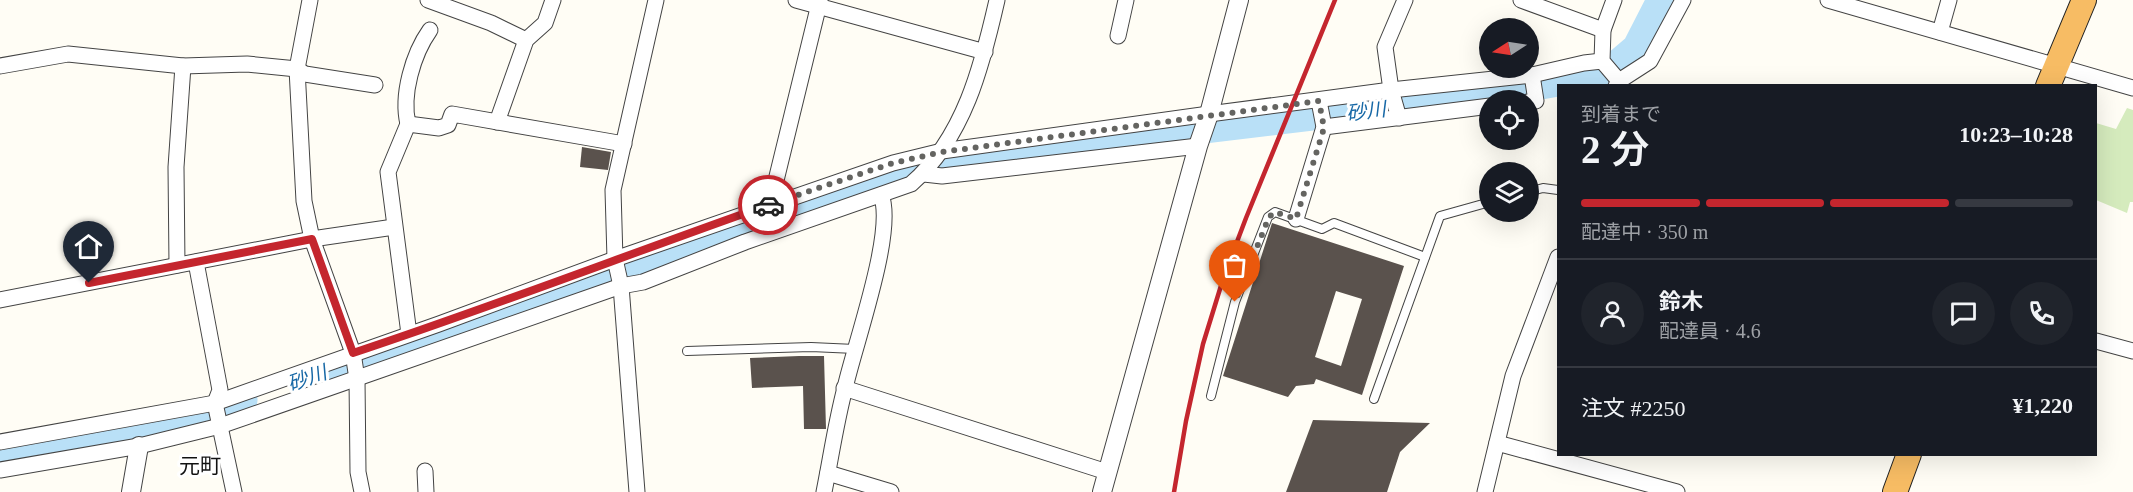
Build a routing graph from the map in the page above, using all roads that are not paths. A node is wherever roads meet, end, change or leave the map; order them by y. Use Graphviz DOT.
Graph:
graph roads {
  1 [pos="310,0"];
  2 [pos="428,0"];
  3 [pos="553,0"];
  4 [pos="656,0"];
  5 [pos="796,0"];
  6 [pos="997,0"];
  7 [pos="1126,0"];
  8 [pos="1239,0"];
  9 [pos="1405,0"];
  10 [pos="1521,0"];
  11 [pos="1614,0"];
  12 [pos="1683,0"];
  13 [pos="1828,0"];
  14 [pos="1949,0"];
  15 [pos="2084,0"];
  16 [pos="819,3"];
  17 [pos="430,30"];
  18 [pos="1603,30"];
  19 [pos="1940,32"];
  20 [pos="1118,36"];
  21 [pos="526,40"];
  22 [pos="986,52"];
  23 [pos="1602,61"];
  24 [pos="0,66"];
  25 [pos="183,66"];
  26 [pos="297,69"];
  27 [pos="1539,73"];
  28 [pos="2053,75"];
  29 [pos="1504,78"];
  30 [pos="1618,83"];
  31 [pos="375,85"];
  32 [pos="2133,88"];
  33 [pos="1391,90"];
  34 [pos="1319,101"];
  35 [pos="1479,107"];
  36 [pos="1209,114"];
  37 [pos="1399,118"];
  38 [pos="497,122"];
  39 [pos="408,124"];
  40 [pos="1324,128"];
  41 [pos="624,144"];
  42 [pos="1198,146"];
  43 [pos="942,152"];
  44 [pos="924,174"];
  45 [pos="1539,189"];
  46 [pos="1557,190"];
  47 [pos="881,195"];
  48 [pos="770,205"];
  49 [pos="1479,205"];
  50 [pos="1296,219"];
  51 [pos="394,227"];
  52 [pos="312,239"];
  53 [pos="1425,257"];
  54 [pos="615,259"];
  55 [pos="1557,260"];
  56 [pos="196,262"];
  57 [pos="177,265"];
  58 [pos="621,286"];
  59 [pos="0,300"];
  60 [pos="409,334"];
  61 [pos="2097,341"];
  62 [pos="855,349"];
  63 [pos="687,351"];
  64 [pos="2133,351"];
  65 [pos="353,353"];
  66 [pos="357,379"];
  67 [pos="844,388"];
  68 [pos="1211,396"];
  69 [pos="1374,399"];
  70 [pos="215,403"];
  71 [pos="220,426"];
  72 [pos="0,442"];
  73 [pos="1497,443"];
  74 [pos="139,446"];
  75 [pos="1909,456"];
  76 [pos="0,470"];
  77 [pos="425,471"];
  78 [pos="1107,472"];
  79 [pos="828,473"];
  80 [pos="131,492"];
  81 [pos="234,492"];
  82 [pos="362,492"];
  83 [pos="426,492"];
  84 [pos="637,492"];
  85 [pos="824,492"];
  86 [pos="891,492"];
  87 [pos="1102,492"];
  88 [pos="1485,492"];
  89 [pos="1677,492"];
  90 [pos="1895,492"];
  1 -- 26 [label="street"];
  2 -- 21 [label="street"];
  3 -- 21 [label="street"];
  4 -- 41 [label="street"];
  5 -- 16 [label="street"];
  6 -- 22 [label="street"];
  7 -- 20 [label="street"];
  8 -- 36 [label="street"];
  9 -- 33 [label="street"];
  10 -- 18 [label="street"];
  11 -- 18 [label="street"];
  12 -- 30 [label="street"];
  13 -- 19 [label="street"];
  14 -- 19 [label="street"];
  15 -- 28 [label="highway"];
  16 -- 22 [label="street"];
  16 -- 48 [label="street"];
  17 -- 39 [label="street"];
  18 -- 23 [label="street"];
  19 -- 28 [label="street"];
  21 -- 38 [label="street"];
  22 -- 43 [label="street"];
  23 -- 27 [label="street"];
  23 -- 30 [label="street"];
  24 -- 25 [label="street"];
  25 -- 26 [label="street"];
  25 -- 57 [label="street"];
  26 -- 31 [label="street"];
  26 -- 52 [label="street"];
  28 -- 32 [label="street"];
  29 -- 33 [label="street"];
  33 -- 34 [label="street"];
  33 -- 37 [label="street"];
  34 -- 36 [label="street"];
  34 -- 40 [label="street"];
  35 -- 37 [label="street"];
  36 -- 42 [label="street"];
  36 -- 43 [label="street"];
  37 -- 40 [label="street"];
  38 -- 39 [label="street"];
  38 -- 41 [label="street"];
  39 -- 51 [label="street"];
  40 -- 50 [label="street"];
  41 -- 54 [label="street"];
  42 -- 44 [label="street"];
  42 -- 78 [label="street"];
  43 -- 44 [label="street"];
  43 -- 48 [label="street"];
  44 -- 47 [label="street"];
  45 -- 46 [label="lane"];
  47 -- 58 [label="street"];
  47 -- 62 [label="street"];
  48 -- 54 [label="street"];
  49 -- 53 [label="lane"];
  50 -- 53 [label="lane"];
  50 -- 68 [label="lane"];
  51 -- 52 [label="street"];
  51 -- 60 [label="street"];
  52 -- 56 [label="street"];
  52 -- 65 [label="street"];
  53 -- 69 [label="lane"];
  54 -- 58 [label="street"];
  54 -- 60 [label="street"];
  55 -- 73 [label="street"];
  56 -- 57 [label="street"];
  56 -- 70 [label="street"];
  57 -- 59 [label="street"];
  58 -- 66 [label="street"];
  58 -- 84 [label="street"];
  60 -- 65 [label="street"];
  61 -- 64 [label="street"];
  62 -- 63 [label="lane"];
  62 -- 67 [label="street"];
  65 -- 66 [label="street"];
  65 -- 70 [label="street"];
  66 -- 71 [label="street"];
  66 -- 82 [label="street"];
  67 -- 78 [label="street"];
  67 -- 79 [label="street"];
  70 -- 71 [label="street"];
  70 -- 72 [label="street"];
  71 -- 74 [label="street"];
  71 -- 81 [label="street"];
  73 -- 88 [label="street"];
  73 -- 89 [label="street"];
  74 -- 76 [label="street"];
  74 -- 80 [label="street"];
  75 -- 90 [label="highway"];
  77 -- 83 [label="street"];
  78 -- 87 [label="street"];
  79 -- 85 [label="street"];
  79 -- 86 [label="street"];
}
